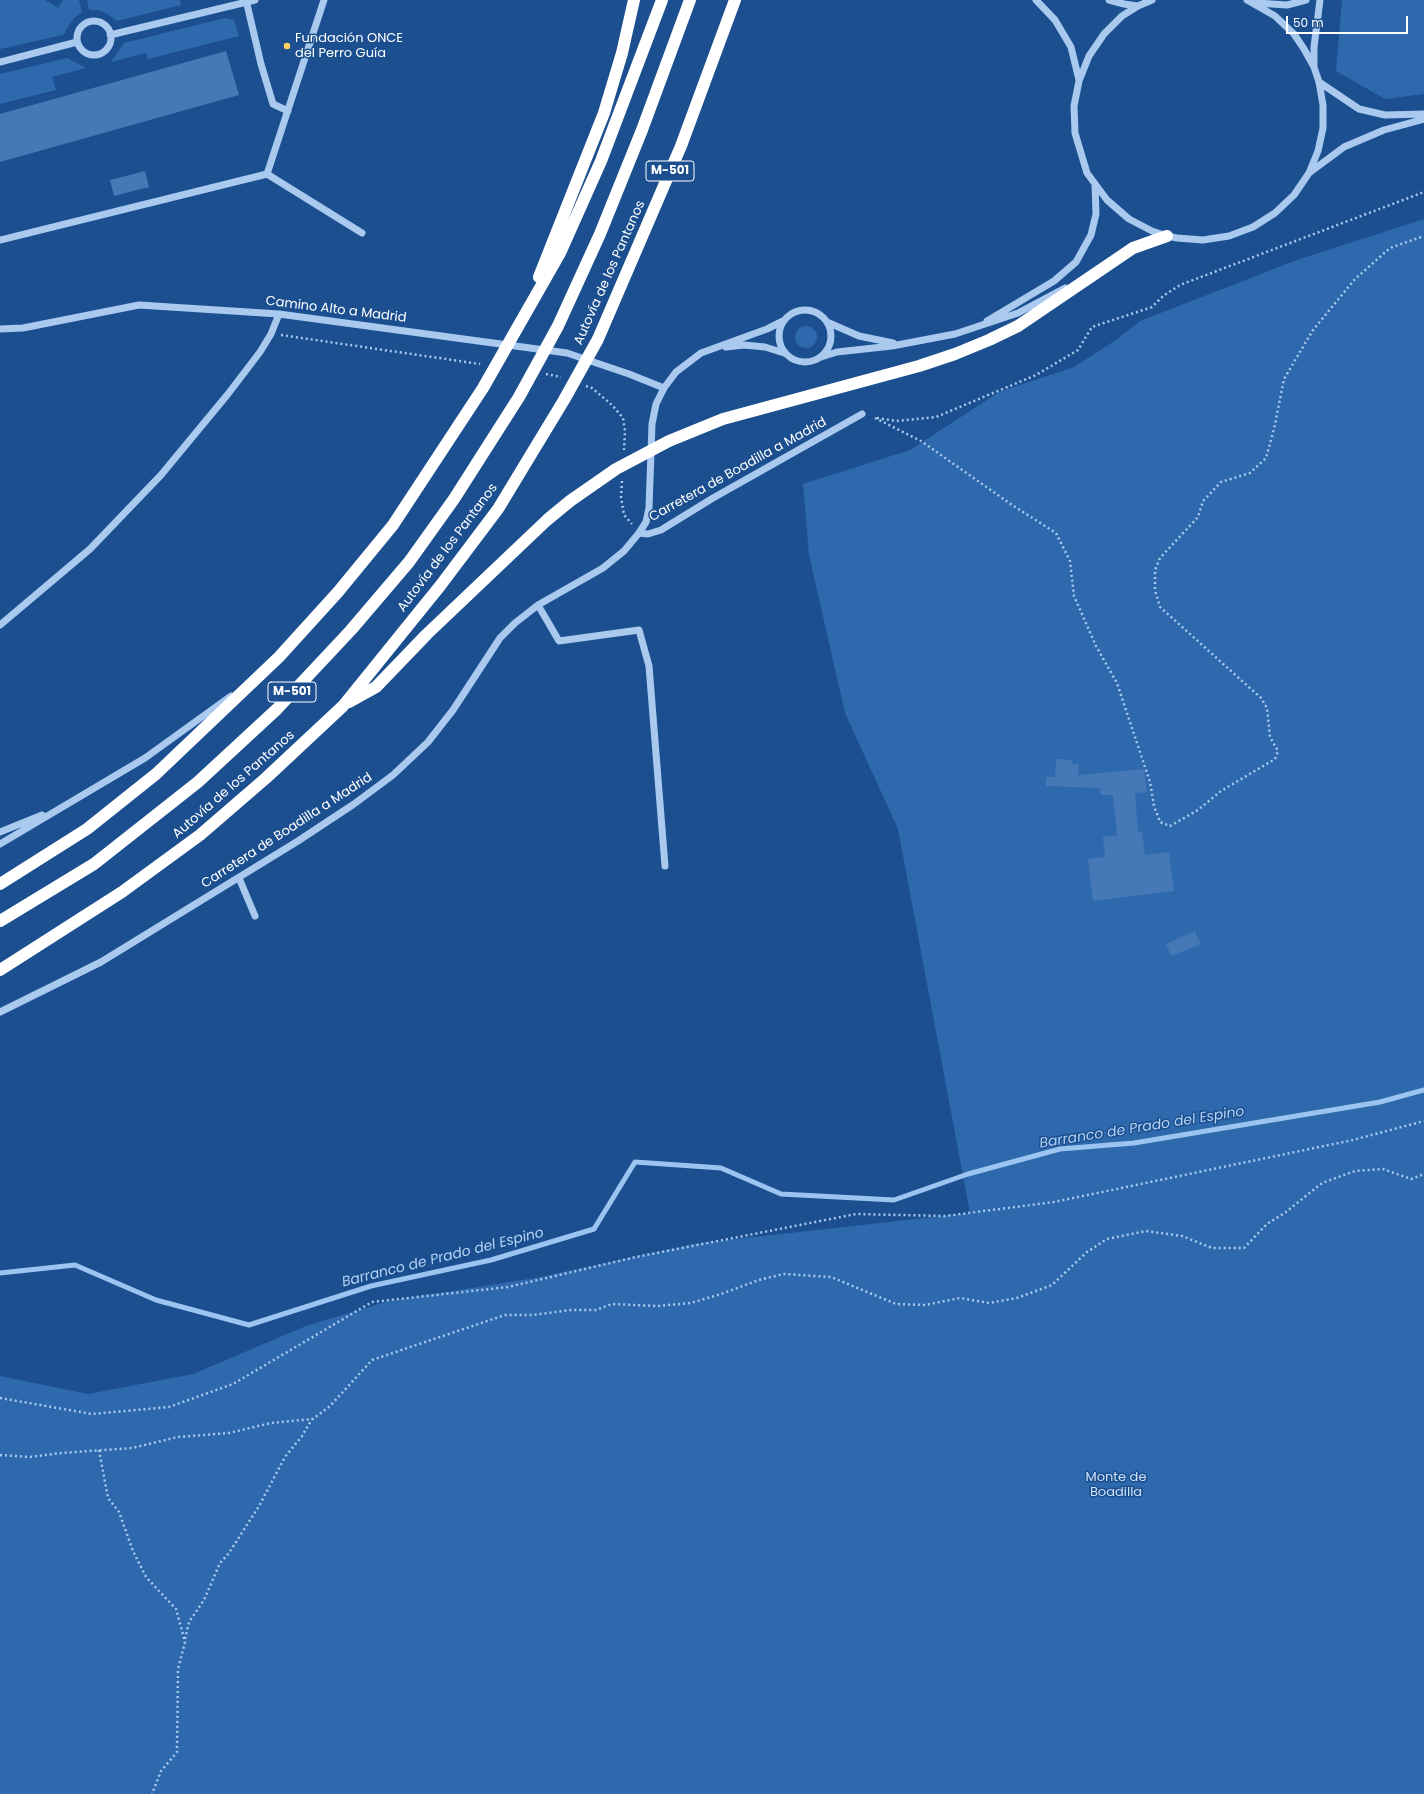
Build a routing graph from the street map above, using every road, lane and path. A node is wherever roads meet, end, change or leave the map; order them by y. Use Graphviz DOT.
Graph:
graph roads {
  1 [pos="255,0"];
  2 [pos="324,0"];
  3 [pos="634,0"];
  4 [pos="662,0"];
  5 [pos="690,0"];
  6 [pos="735,0"];
  7 [pos="1036,0"];
  8 [pos="1109,0"];
  9 [pos="1152,0"];
  10 [pos="1247,0"];
  11 [pos="1306,0"];
  12 [pos="1320,0"];
  13 [pos="246,1"];
  14 [pos="1254,3"];
  15 [pos="1138,6"];
  16 [pos="110,34"];
  17 [pos="77,42"];
  18 [pos="0,62"];
  19 [pos="1314,67"];
  20 [pos="1079,81"];
  21 [pos="1319,82"];
  22 [pos="288,111"];
  23 [pos="1424,114"];
  24 [pos="1424,119"];
  25 [pos="1309,173"];
  26 [pos="267,174"];
  27 [pos="1095,184"];
  28 [pos="1424,192"];
  29 [pos="362,233"];
  30 [pos="1167,236"];
  31 [pos="1424,236"];
  32 [pos="0,240"];
  33 [pos="1114,260"];
  34 [pos="279,314"];
  35 [pos="783,321"];
  36 [pos="520,322"];
  37 [pos="827,322"];
  38 [pos="972,328"];
  39 [pos="0,329"];
  40 [pos="903,344"];
  41 [pos="714,349"];
  42 [pos="784,353"];
  43 [pos="821,357"];
  44 [pos="664,388"];
  45 [pos="862,414"];
  46 [pos="875,418"];
  47 [pos="639,533"];
  48 [pos="538,605"];
  49 [pos="0,625"];
  50 [pos="279,657"];
  51 [pos="343,706"];
  52 [pos="65,806"];
  53 [pos="0,832"];
  54 [pos="0,844"];
  55 [pos="665,866"];
  56 [pos="239,878"];
  57 [pos="0,884"];
  58 [pos="255,916"];
  59 [pos="0,921"];
  60 [pos="0,970"];
  61 [pos="0,1012"];
  62 [pos="1424,1121"];
  63 [pos="1424,1174"];
  64 [pos="0,1398"];
  65 [pos="312,1419"];
  66 [pos="99,1450"];
  67 [pos="0,1455"];
  68 [pos="185,1642"];
  69 [pos="152,1794"];
  1 -- 13 [label="street"];
  2 -- 22 [label="street"];
  3 -- 36 [label="highway"];
  4 -- 36 [label="highway"];
  5 -- 59 [label="highway, Autovía de los Pantanos / M-501"];
  6 -- 51 [label="highway, Autovía de los Pantanos / M-501"];
  7 -- 20 [label="street"];
  8 -- 15 [label="street"];
  9 -- 15 [label="street"];
  10 -- 14 [label="street"];
  11 -- 14 [label="street"];
  12 -- 19 [label="street"];
  13 -- 16 [label="street"];
  13 -- 22 [label="street"];
  14 -- 19 [label="street"];
  15 -- 20 [label="street"];
  16 -- 17 [label="street"];
  16 -- 17 [label="street"];
  17 -- 18 [label="street"];
  19 -- 21 [label="street"];
  20 -- 27 [label="street"];
  21 -- 23 [label="street"];
  21 -- 25 [label="street"];
  22 -- 26 [label="street"];
  24 -- 25 [label="street"];
  25 -- 30 [label="street"];
  26 -- 29 [label="street"];
  26 -- 32 [label="street"];
  27 -- 30 [label="street"];
  27 -- 38 [label="street"];
  28 -- 46 [label="path"];
  30 -- 33 [label="highway"];
  31 -- 46 [label="path"];
  33 -- 38 [label="street"];
  33 -- 51 [label="highway"];
  34 -- 39 [label="street, Camino Alto a Madrid"];
  34 -- 44 [label="street, Camino Alto a Madrid"];
  34 -- 49 [label="street"];
  35 -- 37 [label="street"];
  35 -- 41 [label="street"];
  35 -- 42 [label="street"];
  36 -- 50 [label="highway"];
  37 -- 40 [label="street"];
  37 -- 43 [label="street"];
  38 -- 40 [label="street"];
  40 -- 43 [label="street"];
  41 -- 42 [label="street"];
  41 -- 44 [label="street"];
  42 -- 43 [label="street"];
  44 -- 47 [label="street"];
  45 -- 46 [label="path"];
  45 -- 47 [label="street, Carretera de Boadilla a Madrid"];
  47 -- 48 [label="street, Carretera de Boadilla a Madrid"];
  48 -- 55 [label="street"];
  48 -- 56 [label="street, Carretera de Boadilla a Madrid"];
  50 -- 52 [label="street"];
  50 -- 57 [label="highway"];
  51 -- 60 [label="highway, Autovía de los Pantanos / M-501"];
  52 -- 53 [label="street"];
  52 -- 54 [label="street"];
  56 -- 58 [label="street"];
  56 -- 61 [label="street, Carretera de Boadilla a Madrid"];
  62 -- 64 [label="path"];
  63 -- 65 [label="path"];
  65 -- 66 [label="path"];
  65 -- 68 [label="path"];
  66 -- 67 [label="path"];
  66 -- 68 [label="path"];
  68 -- 69 [label="path"];
}
